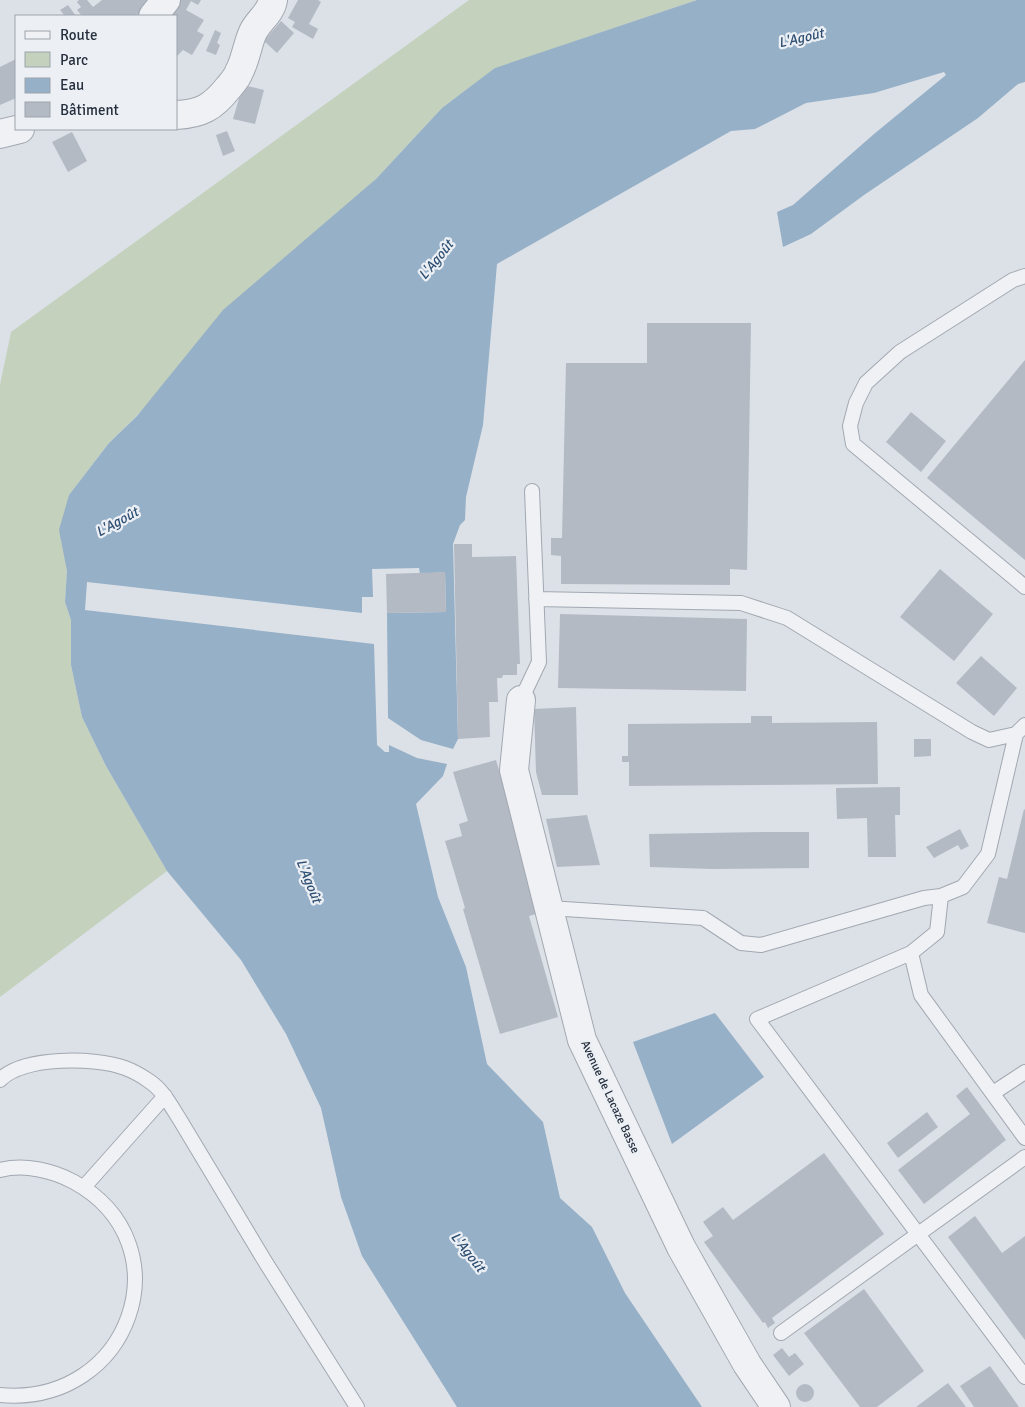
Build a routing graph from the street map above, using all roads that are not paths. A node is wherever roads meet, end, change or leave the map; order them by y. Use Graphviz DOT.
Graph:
graph roads {
  1 [pos="166,0"];
  2 [pos="273,0"];
  3 [pos="154,15"];
  4 [pos="178,115"];
  5 [pos="16,130"];
  6 [pos="0,134"];
  7 [pos="1025,276"];
  8 [pos="532,491"];
  9 [pos="1025,587"];
  10 [pos="536,599"];
  11 [pos="521,700"];
  12 [pos="1020,730"];
  13 [pos="941,896"];
  14 [pos="549,908"];
  15 [pos="911,953"];
  16 [pos="1025,1072"];
  17 [pos="0,1080"];
  18 [pos="993,1093"];
  19 [pos="165,1096"];
  20 [pos="1025,1138"];
  21 [pos="1025,1158"];
  22 [pos="0,1170"];
  23 [pos="84,1187"];
  24 [pos="918,1234"];
  25 [pos="781,1333"];
  26 [pos="1025,1377"];
  27 [pos="0,1395"];
  28 [pos="357,1407"];
  29 [pos="776,1407"];
  1 -- 3 [label="street"];
  2 -- 4 [label="street"];
  5 -- 6 [label="street"];
  7 -- 9 [label="lane"];
  8 -- 10 [label="lane"];
  10 -- 11 [label="lane"];
  10 -- 12 [label="lane"];
  11 -- 14 [label="street, Avenue de Lacaze Basse"];
  12 -- 13 [label="lane"];
  13 -- 14 [label="lane"];
  13 -- 15 [label="lane"];
  14 -- 29 [label="street, Avenue de Lacaze Basse"];
  15 -- 18 [label="lane"];
  15 -- 24 [label="lane"];
  16 -- 18 [label="lane"];
  17 -- 19 [label="lane"];
  18 -- 20 [label="lane"];
  19 -- 23 [label="lane"];
  19 -- 28 [label="lane"];
  21 -- 24 [label="lane"];
  22 -- 23 [label="lane"];
  23 -- 27 [label="lane"];
  24 -- 25 [label="lane"];
  24 -- 26 [label="lane"];
}
